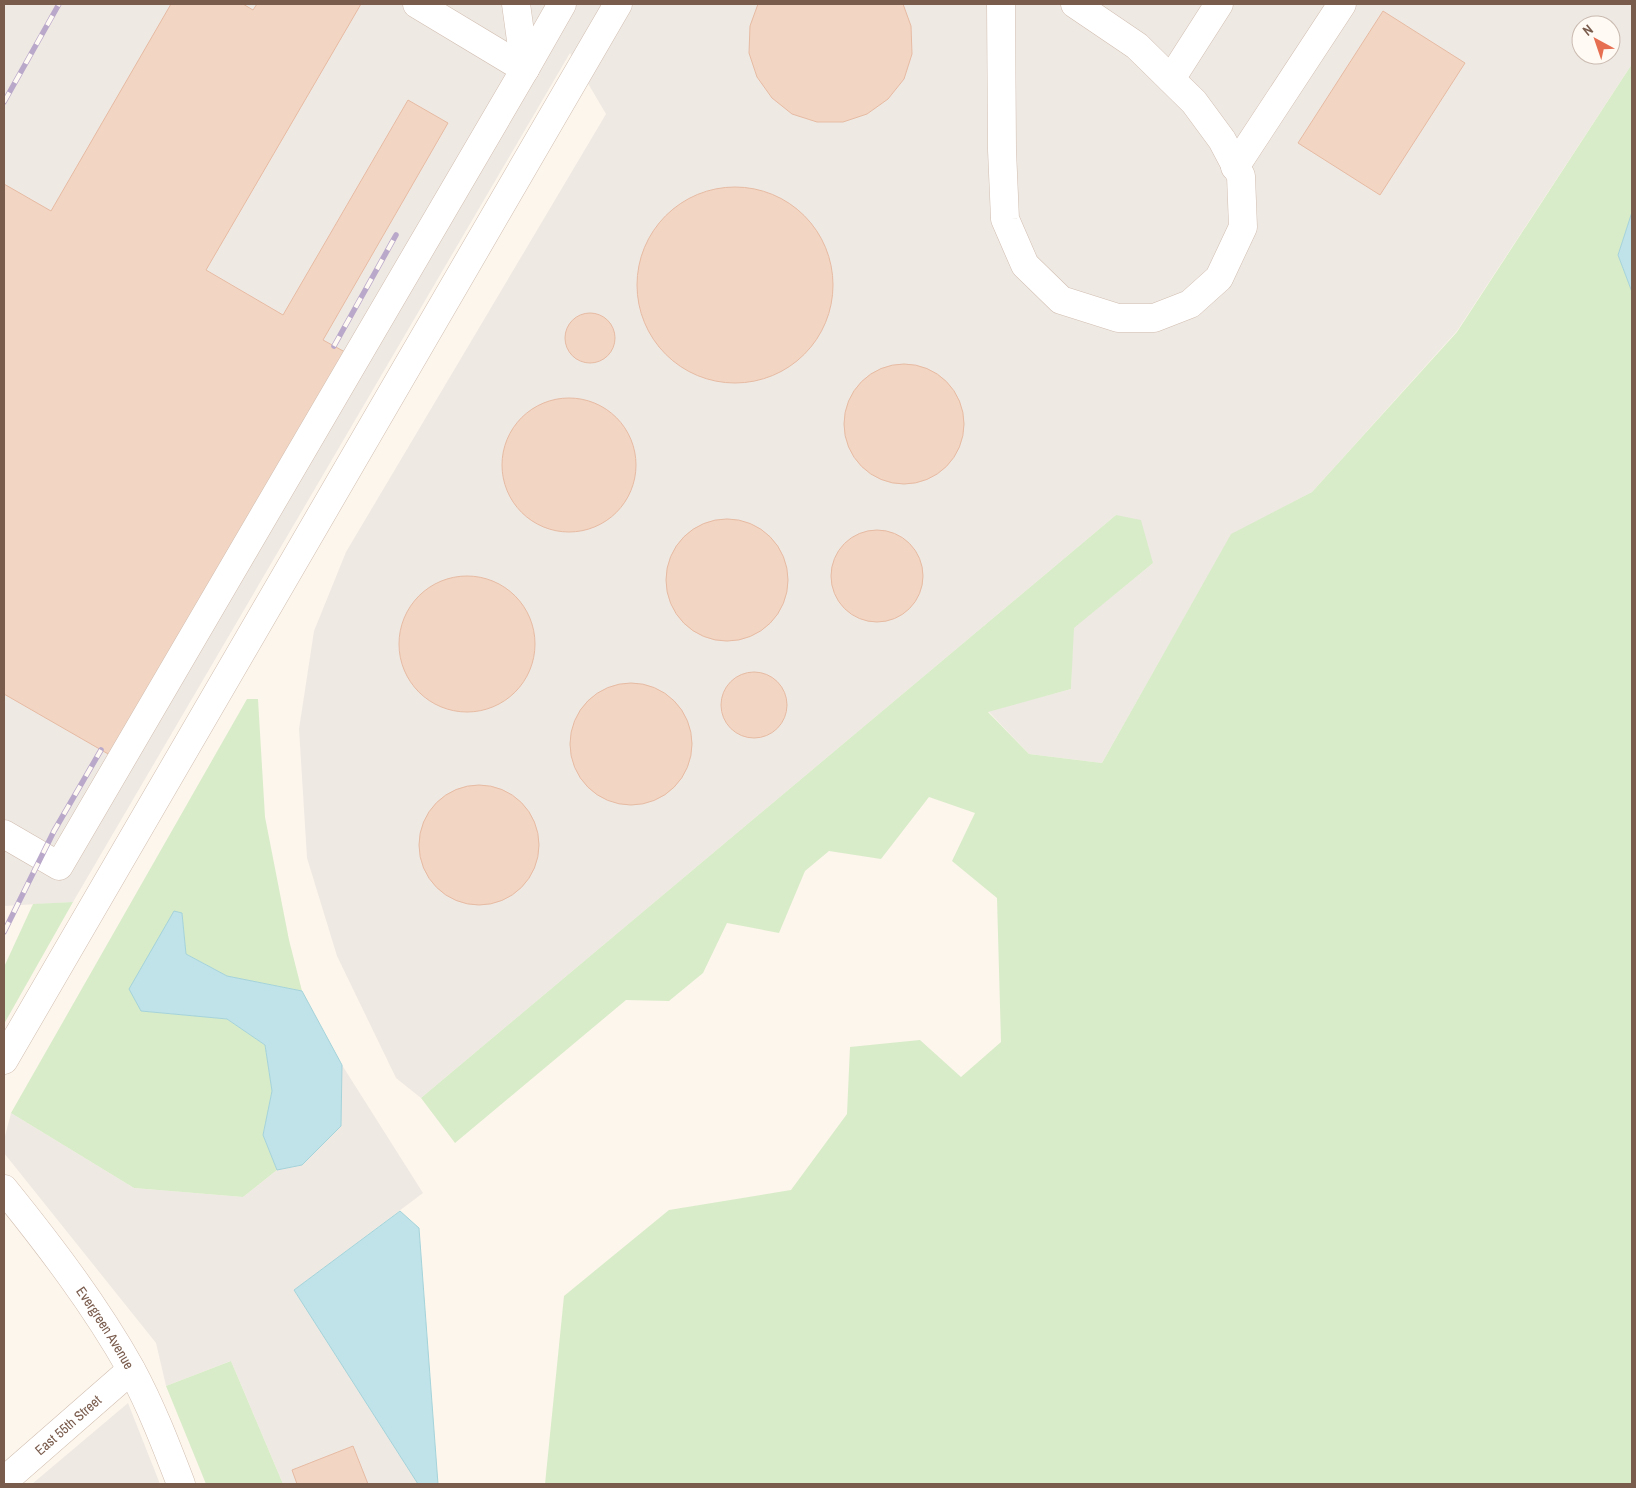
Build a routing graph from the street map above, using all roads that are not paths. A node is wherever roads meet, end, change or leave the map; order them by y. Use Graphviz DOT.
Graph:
graph roads {
  1 [pos="417,4"];
  2 [pos="516,4"];
  3 [pos="562,4"];
  4 [pos="618,4"];
  5 [pos="1001,4"];
  6 [pos="1075,4"];
  7 [pos="1218,4"];
  8 [pos="1342,4"];
  9 [pos="525,69"];
  10 [pos="1171,79"];
  11 [pos="1235,167"];
  12 [pos="4,834"];
  13 [pos="4,1060"];
  14 [pos="4,1189"];
  15 [pos="132,1370"];
  16 [pos="4,1481"];
  17 [pos="181,1484"];
  1 -- 9 [label="street"];
  2 -- 9 [label="street"];
  3 -- 9 [label="street"];
  4 -- 13 [label="street"];
  5 -- 11 [label="street"];
  6 -- 10 [label="street"];
  7 -- 10 [label="street"];
  8 -- 11 [label="street"];
  9 -- 12 [label="street"];
  10 -- 11 [label="street"];
  14 -- 15 [label="street, Evergreen Avenue"];
  15 -- 16 [label="street, East 55th Street"];
  15 -- 17 [label="street, Evergreen Avenue"];
}
